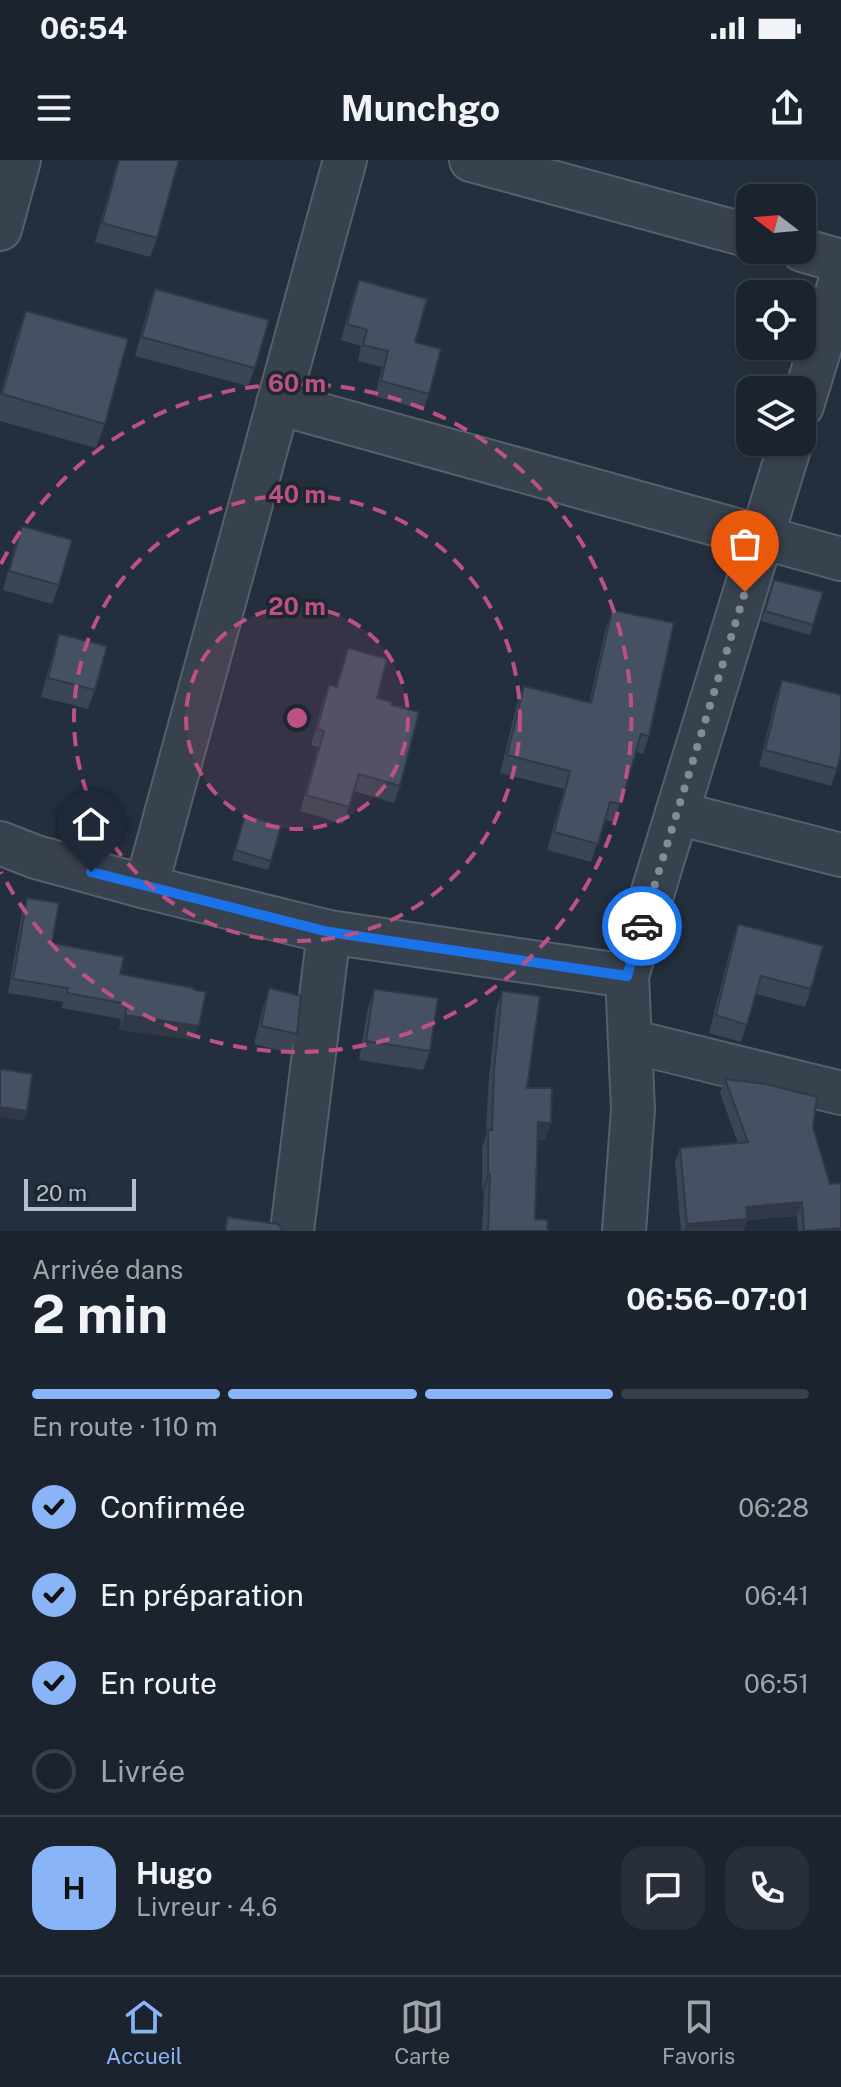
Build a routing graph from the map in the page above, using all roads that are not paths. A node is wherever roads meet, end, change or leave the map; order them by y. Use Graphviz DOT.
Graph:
graph roads {
  1 [pos="19,160"];
  2 [pos="345,160"];
  3 [pos="471,160"];
  4 [pos="0,229"];
  5 [pos="736,232"];
  6 [pos="816,254"];
  7 [pos="841,261"];
  8 [pos="841,279"];
  9 [pos="811,376"];
  10 [pos="278,403"];
  11 [pos="787,456"];
  12 [pos="762,537"];
  13 [pos="841,559"];
  14 [pos="677,813"];
  15 [pos="0,843"];
  16 [pos="841,855"];
  17 [pos="146,887"];
  18 [pos="329,932"];
  19 [pos="627,976"];
  20 [pos="630,1041"];
  21 [pos="841,1093"];
  22 [pos="292,1231"];
  23 [pos="624,1231"];
  1 -- 4 [label="street"];
  2 -- 10 [label="street"];
  3 -- 5 [label="street"];
  6 -- 7 [label="street"];
  8 -- 9 [label="street"];
  10 -- 12 [label="street"];
  10 -- 17 [label="street"];
  11 -- 12 [label="street"];
  12 -- 13 [label="street"];
  12 -- 14 [label="street"];
  14 -- 16 [label="street"];
  14 -- 19 [label="street"];
  15 -- 17 [label="street"];
  17 -- 18 [label="street"];
  18 -- 19 [label="street"];
  18 -- 22 [label="street"];
  19 -- 20 [label="street"];
  20 -- 21 [label="street"];
  20 -- 23 [label="street"];
}
